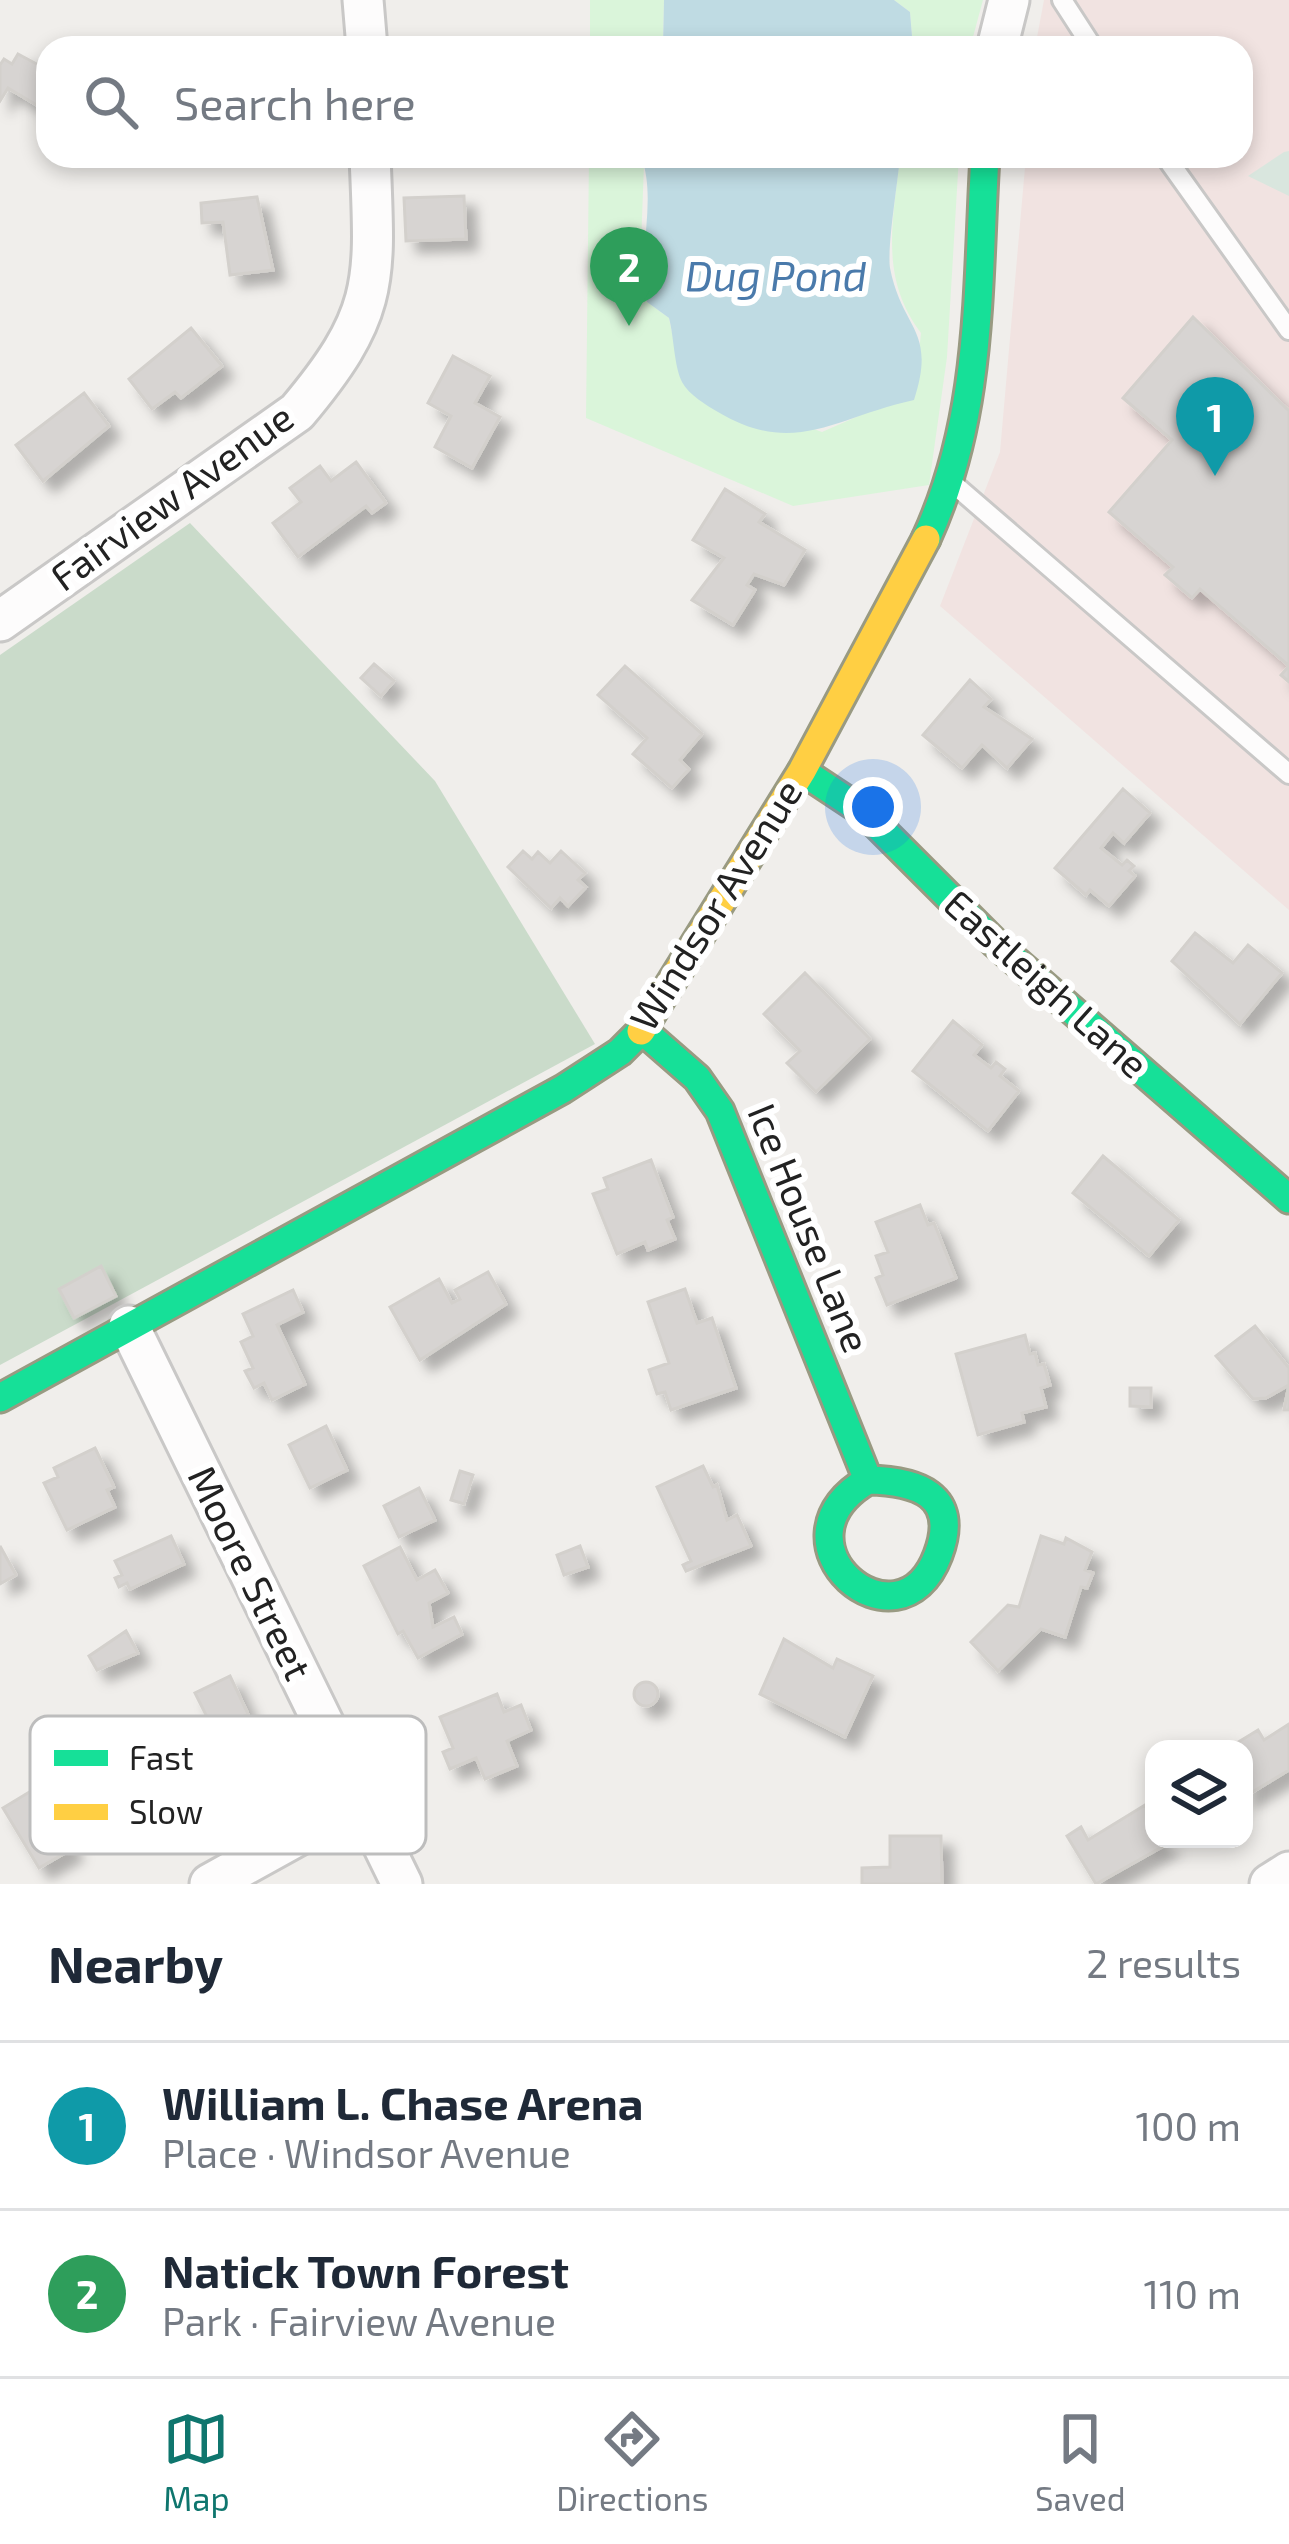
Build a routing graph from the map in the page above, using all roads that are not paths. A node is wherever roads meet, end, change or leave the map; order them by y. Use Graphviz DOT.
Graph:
graph roads {
  1 [pos="363,0"];
  2 [pos="1009,0"];
  3 [pos="1062,0"];
  4 [pos="366,36"];
  5 [pos="1000,36"];
  6 [pos="1085,36"];
  7 [pos="370,168"];
  8 [pos="985,168"];
  9 [pos="1173,168"];
  10 [pos="1289,330"];
  11 [pos="951,484"];
  12 [pos="0,621"];
  13 [pos="802,771"];
  14 [pos="1289,774"];
  15 [pos="642,1030"];
  16 [pos="1289,1199"];
  17 [pos="129,1326"];
  18 [pos="0,1398"];
  19 [pos="868,1480"];
  20 [pos="321,1716"];
  21 [pos="264,1854"];
  22 [pos="388,1854"];
  23 [pos="1289,1872"];
  24 [pos="210,1884"];
  25 [pos="402,1884"];
  26 [pos="1270,1884"];
  1 -- 4 [label="street"];
  2 -- 5 [label="street"];
  3 -- 6 [label="lane"];
  7 -- 12 [label="street, Fairview Avenue"];
  8 -- 11 [label="street, Windsor Avenue"];
  9 -- 10 [label="lane"];
  11 -- 13 [label="street, Windsor Avenue"];
  11 -- 14 [label="lane"];
  13 -- 15 [label="street, Windsor Avenue"];
  13 -- 16 [label="street, Eastleigh Lane"];
  15 -- 17 [label="street, Windsor Avenue"];
  15 -- 19 [label="street, Ice House Lane"];
  17 -- 18 [label="street, Windsor Avenue"];
  17 -- 20 [label="street, Moore Street"];
  19 -- 19 [label="street"];
  21 -- 24 [label="street"];
  22 -- 25 [label="street, Moore Street"];
  23 -- 26 [label="street"];
}
